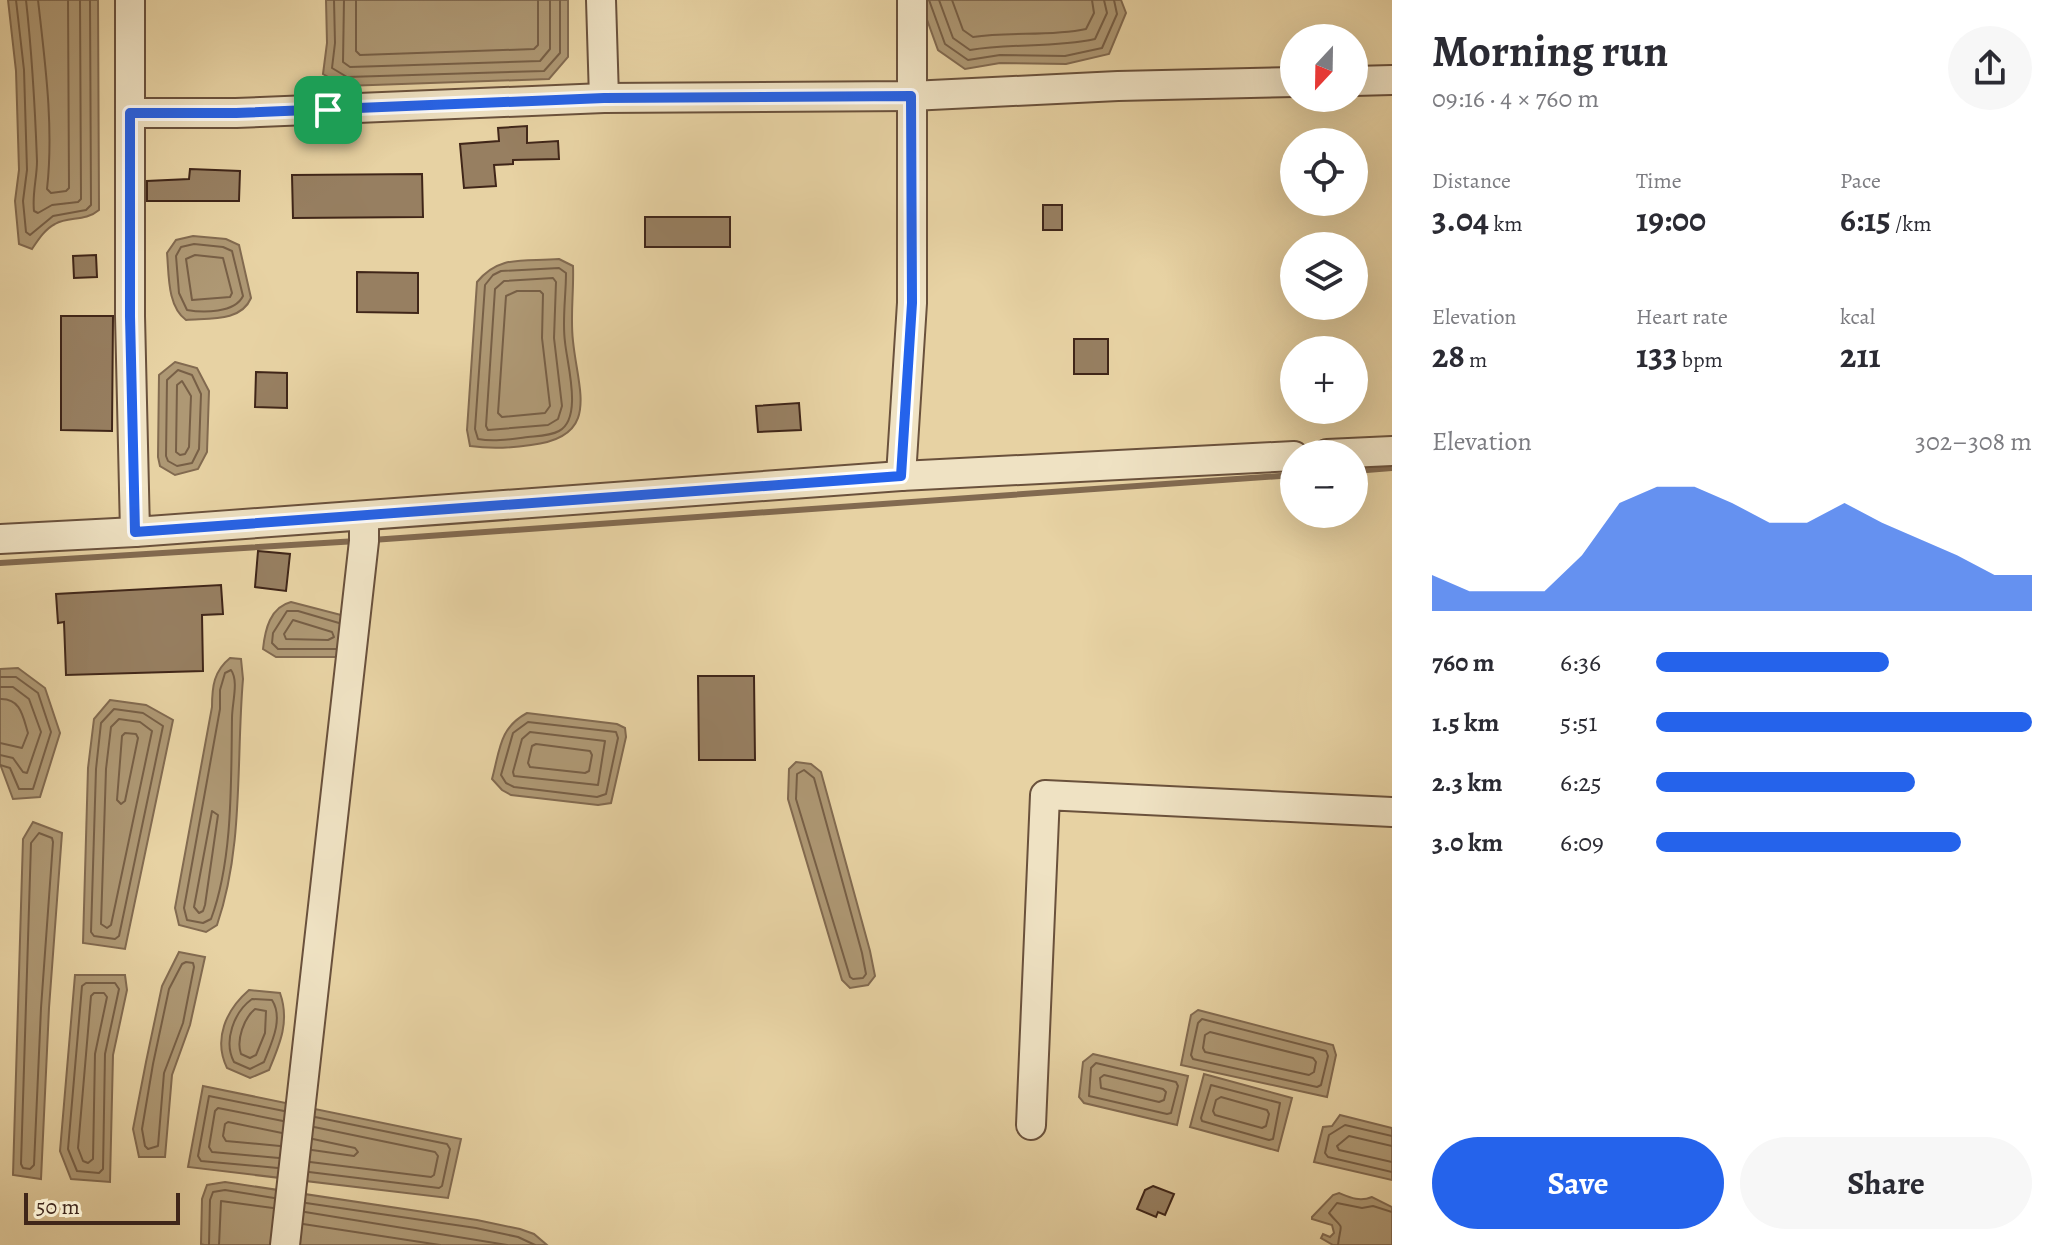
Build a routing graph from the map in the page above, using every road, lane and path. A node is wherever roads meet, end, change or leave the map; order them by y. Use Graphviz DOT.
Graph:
graph roads {
  1 [pos="130,0"];
  2 [pos="601,0"];
  3 [pos="912,0"];
  4 [pos="1392,80"];
  5 [pos="1368,81"];
  6 [pos="1280,82"];
  7 [pos="911,96"];
  8 [pos="604,98"];
  9 [pos="130,113"];
  10 [pos="1392,451"];
  11 [pos="1368,452"];
  12 [pos="1280,457"];
  13 [pos="901,476"];
  14 [pos="364,516"];
  15 [pos="135,532"];
  16 [pos="0,539"];
  17 [pos="1392,812"];
  18 [pos="1031,1125"];
  19 [pos="285,1245"];
  1 -- 9 [label="street"];
  2 -- 8 [label="street"];
  3 -- 7 [label="street"];
  4 -- 5 [label="street"];
  6 -- 7 [label="street"];
  7 -- 8 [label="street"];
  7 -- 13 [label="street"];
  8 -- 9 [label="street"];
  9 -- 15 [label="street"];
  10 -- 11 [label="street"];
  12 -- 13 [label="street"];
  13 -- 14 [label="street"];
  14 -- 15 [label="street"];
  14 -- 19 [label="street"];
  15 -- 16 [label="street"];
  17 -- 18 [label="street"];
}
